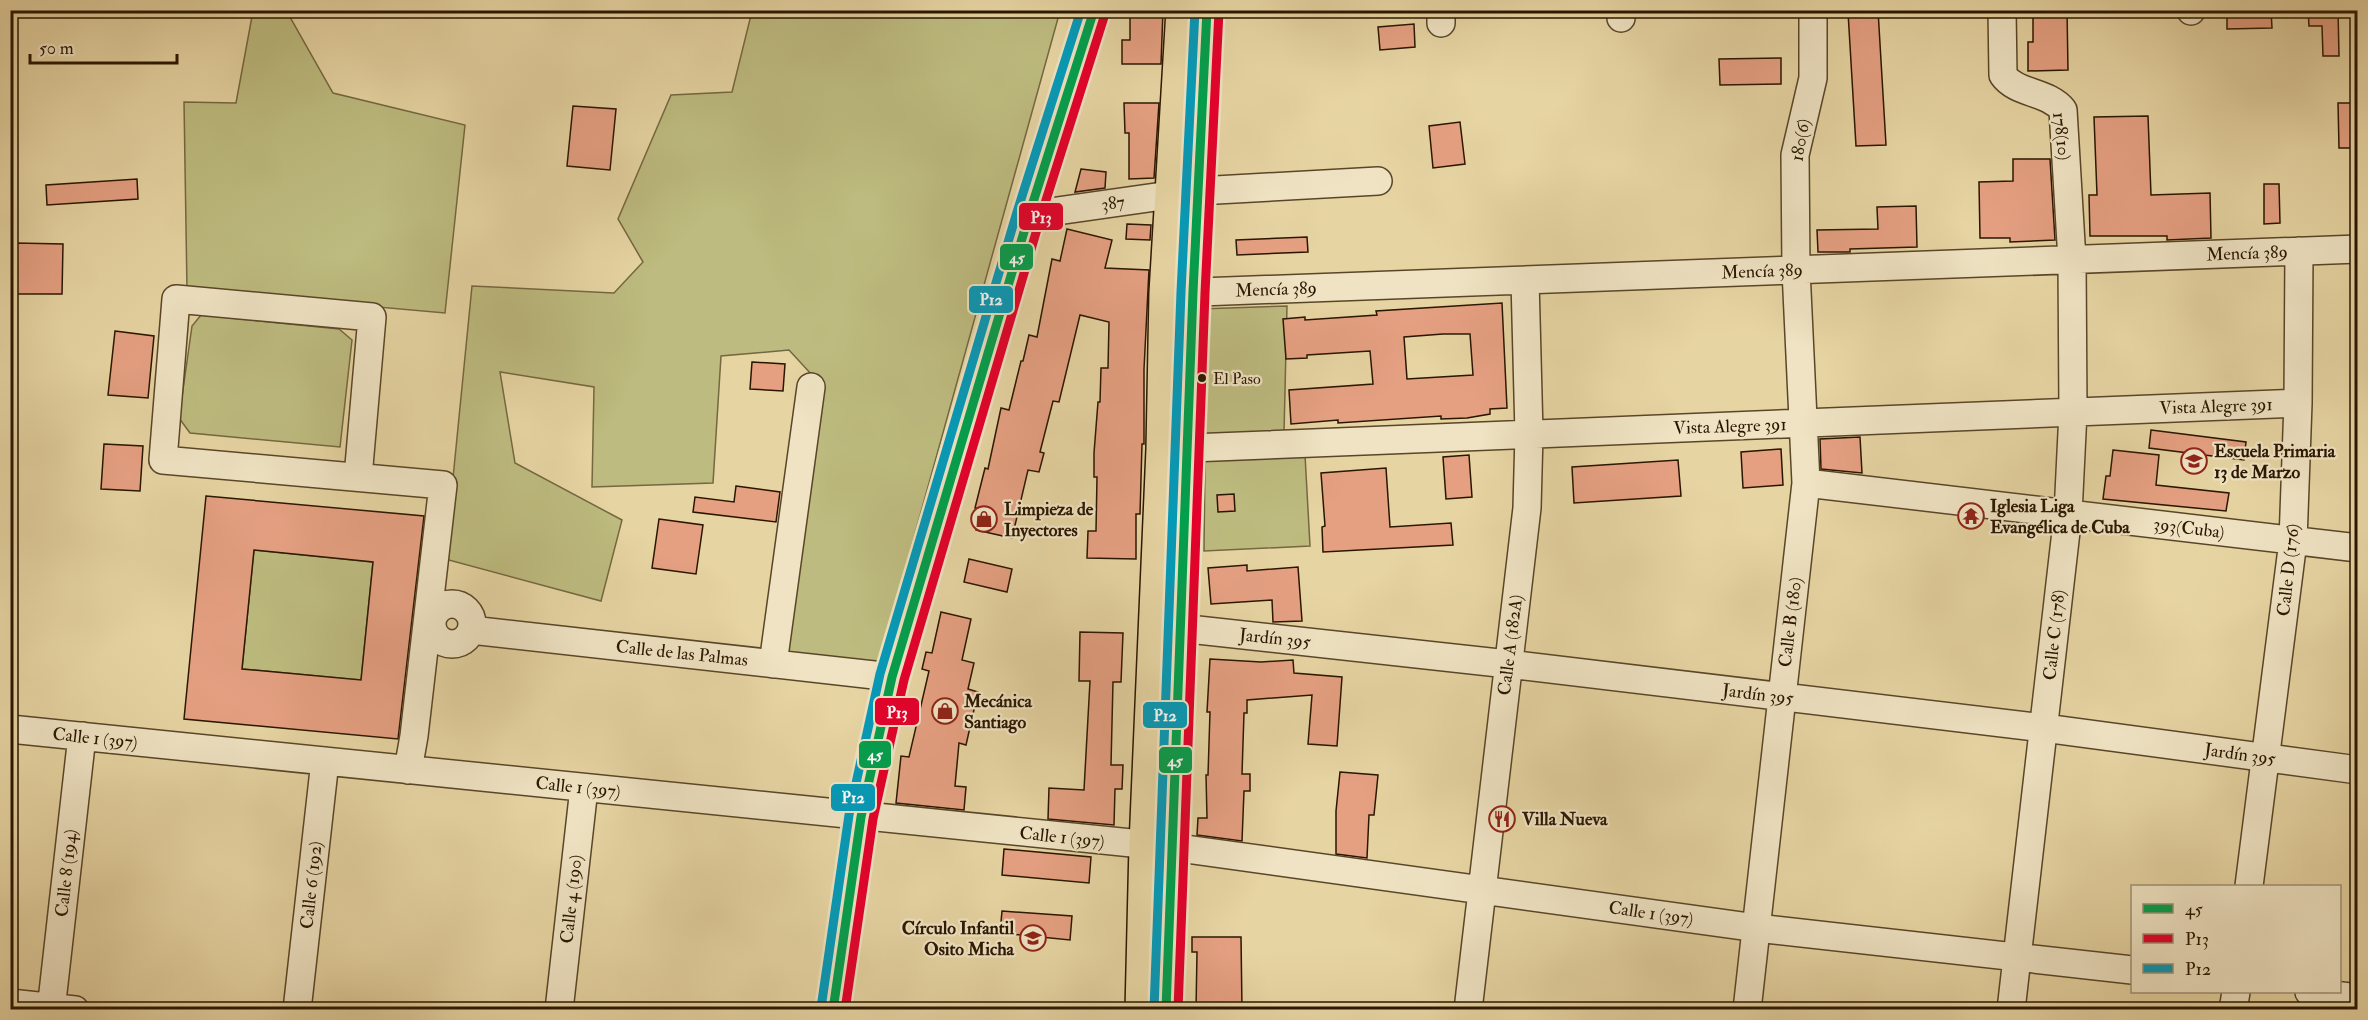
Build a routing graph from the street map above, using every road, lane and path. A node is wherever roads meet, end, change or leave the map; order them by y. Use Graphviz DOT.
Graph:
graph roads {
  1 [pos="1094,10"];
  2 [pos="1184,10"];
  3 [pos="1207,10"];
  4 [pos="1813,10"];
  5 [pos="2002,10"];
  6 [pos="1378,181"];
  7 [pos="1184,193"];
  8 [pos="1029,215"];
  9 [pos="2358,249"];
  10 [pos="2299,252"];
  11 [pos="2072,260"];
  12 [pos="1796,270"];
  13 [pos="1525,280"];
  14 [pos="1179,293"];
  15 [pos="812,387"];
  16 [pos="2298,403"];
  17 [pos="2073,412"];
  18 [pos="1804,423"];
  19 [pos="1529,434"];
  20 [pos="1176,448"];
  21 [pos="358,477"];
  22 [pos="1806,483"];
  23 [pos="2068,514"];
  24 [pos="2293,541"];
  25 [pos="2358,548"];
  26 [pos="425,621"];
  27 [pos="1168,626"];
  28 [pos="773,663"];
  29 [pos="1508,664"];
  30 [pos="892,677"];
  31 [pos="1781,697"];
  32 [pos="2044,728"];
  33 [pos="10,729"];
  34 [pos="82,736"];
  35 [pos="2265,758"];
  36 [pos="325,761"];
  37 [pos="408,770"];
  38 [pos="2358,770"];
  39 [pos="584,788"];
  40 [pos="861,817"];
  41 [pos="1158,846"];
  42 [pos="2249,885"];
  43 [pos="1481,890"];
  44 [pos="1757,928"];
  45 [pos="2017,956"];
  46 [pos="2131,970"];
  47 [pos="2236,993"];
  48 [pos="2317,993"];
  49 [pos="2358,998"];
  50 [pos="10,1002"];
  51 [pos="59,1009"];
  52 [pos="297,1010"];
  53 [pos="559,1010"];
  54 [pos="833,1010"];
  55 [pos="1142,1010"];
  56 [pos="1166,1010"];
  57 [pos="1468,1010"];
  58 [pos="1747,1010"];
  59 [pos="2011,1010"];
  60 [pos="2234,1010"];
  1 -- 8 [label="main road"];
  2 -- 7 [label="main road"];
  3 -- 7 [label="main road"];
  4 -- 12 [label="street, 180(6)"];
  5 -- 11 [label="street, 178(10)"];
  6 -- 7 [label="street, 387"];
  7 -- 8 [label="street, 387"];
  7 -- 14 [label="main road"];
  8 -- 30 [label="main road"];
  9 -- 10 [label="street, Mencía 389"];
  10 -- 11 [label="street, Mencía 389"];
  10 -- 16 [label="street, Calle D (176)"];
  11 -- 12 [label="street, Mencía 389"];
  11 -- 17 [label="street, Calle C (178)"];
  12 -- 13 [label="street, Mencía 389"];
  12 -- 18 [label="street, Calle B (180)"];
  13 -- 14 [label="street, Mencía 389"];
  13 -- 19 [label="street, Calle A (182A)"];
  14 -- 20 [label="main road"];
  15 -- 28 [label="street"];
  16 -- 17 [label="street, Vista Alegre 391"];
  16 -- 24 [label="street, Calle D (176)"];
  17 -- 18 [label="street, Vista Alegre 391"];
  17 -- 23 [label="street, Calle C (178)"];
  18 -- 19 [label="street, Vista Alegre 391"];
  18 -- 22 [label="street, Calle B (180)"];
  19 -- 20 [label="street, Vista Alegre 391"];
  19 -- 29 [label="street, Calle A (182A)"];
  20 -- 27 [label="main road"];
  21 -- 21 [label="street"];
  21 -- 26 [label="street"];
  22 -- 23 [label="street, 393(Cuba)"];
  22 -- 31 [label="street, Calle B (180)"];
  23 -- 24 [label="street, 393(Cuba)"];
  23 -- 32 [label="street, Calle C (178)"];
  24 -- 25 [label="street, 393(Cuba)"];
  24 -- 35 [label="street, Calle D (176)"];
  26 -- 28 [label="street, Calle de las Palmas"];
  26 -- 37 [label="street"];
  27 -- 29 [label="street, Jardín 395"];
  27 -- 41 [label="main road"];
  28 -- 30 [label="street, Calle de las Palmas"];
  29 -- 31 [label="street, Jardín 395"];
  29 -- 43 [label="street, Calle A (182A)"];
  30 -- 40 [label="main road"];
  31 -- 32 [label="street, Jardín 395"];
  31 -- 44 [label="street, Calle B (180)"];
  32 -- 35 [label="street, Jardín 395"];
  32 -- 45 [label="street, Calle C (178)"];
  33 -- 34 [label="street, Calle 1 (397)"];
  34 -- 36 [label="street, Calle 1 (397)"];
  34 -- 51 [label="street, Calle 8 (194)"];
  35 -- 38 [label="street, Jardín 395"];
  35 -- 42 [label="street, Calle D (176)"];
  36 -- 37 [label="street, Calle 1 (397)"];
  36 -- 52 [label="street, Calle 6 (192)"];
  37 -- 39 [label="street, Calle 1 (397)"];
  39 -- 40 [label="street, Calle 1 (397)"];
  39 -- 53 [label="street, Calle 4 (190)"];
  40 -- 41 [label="street, Calle 1 (397)"];
  40 -- 54 [label="main road"];
  41 -- 43 [label="street, Calle 1 (397)"];
  41 -- 55 [label="main road"];
  41 -- 56 [label="main road"];
  43 -- 44 [label="street, Calle 1 (397)"];
  43 -- 57 [label="street, Calle A (182A)"];
  44 -- 45 [label="street, Calle 1 (397)"];
  44 -- 58 [label="street, Calle B (180)"];
  45 -- 46 [label="street, Calle 1 (397)"];
  45 -- 59 [label="street, Calle C (178)"];
  47 -- 60 [label="street"];
  48 -- 49 [label="street"];
  50 -- 51 [label="street"];
}
